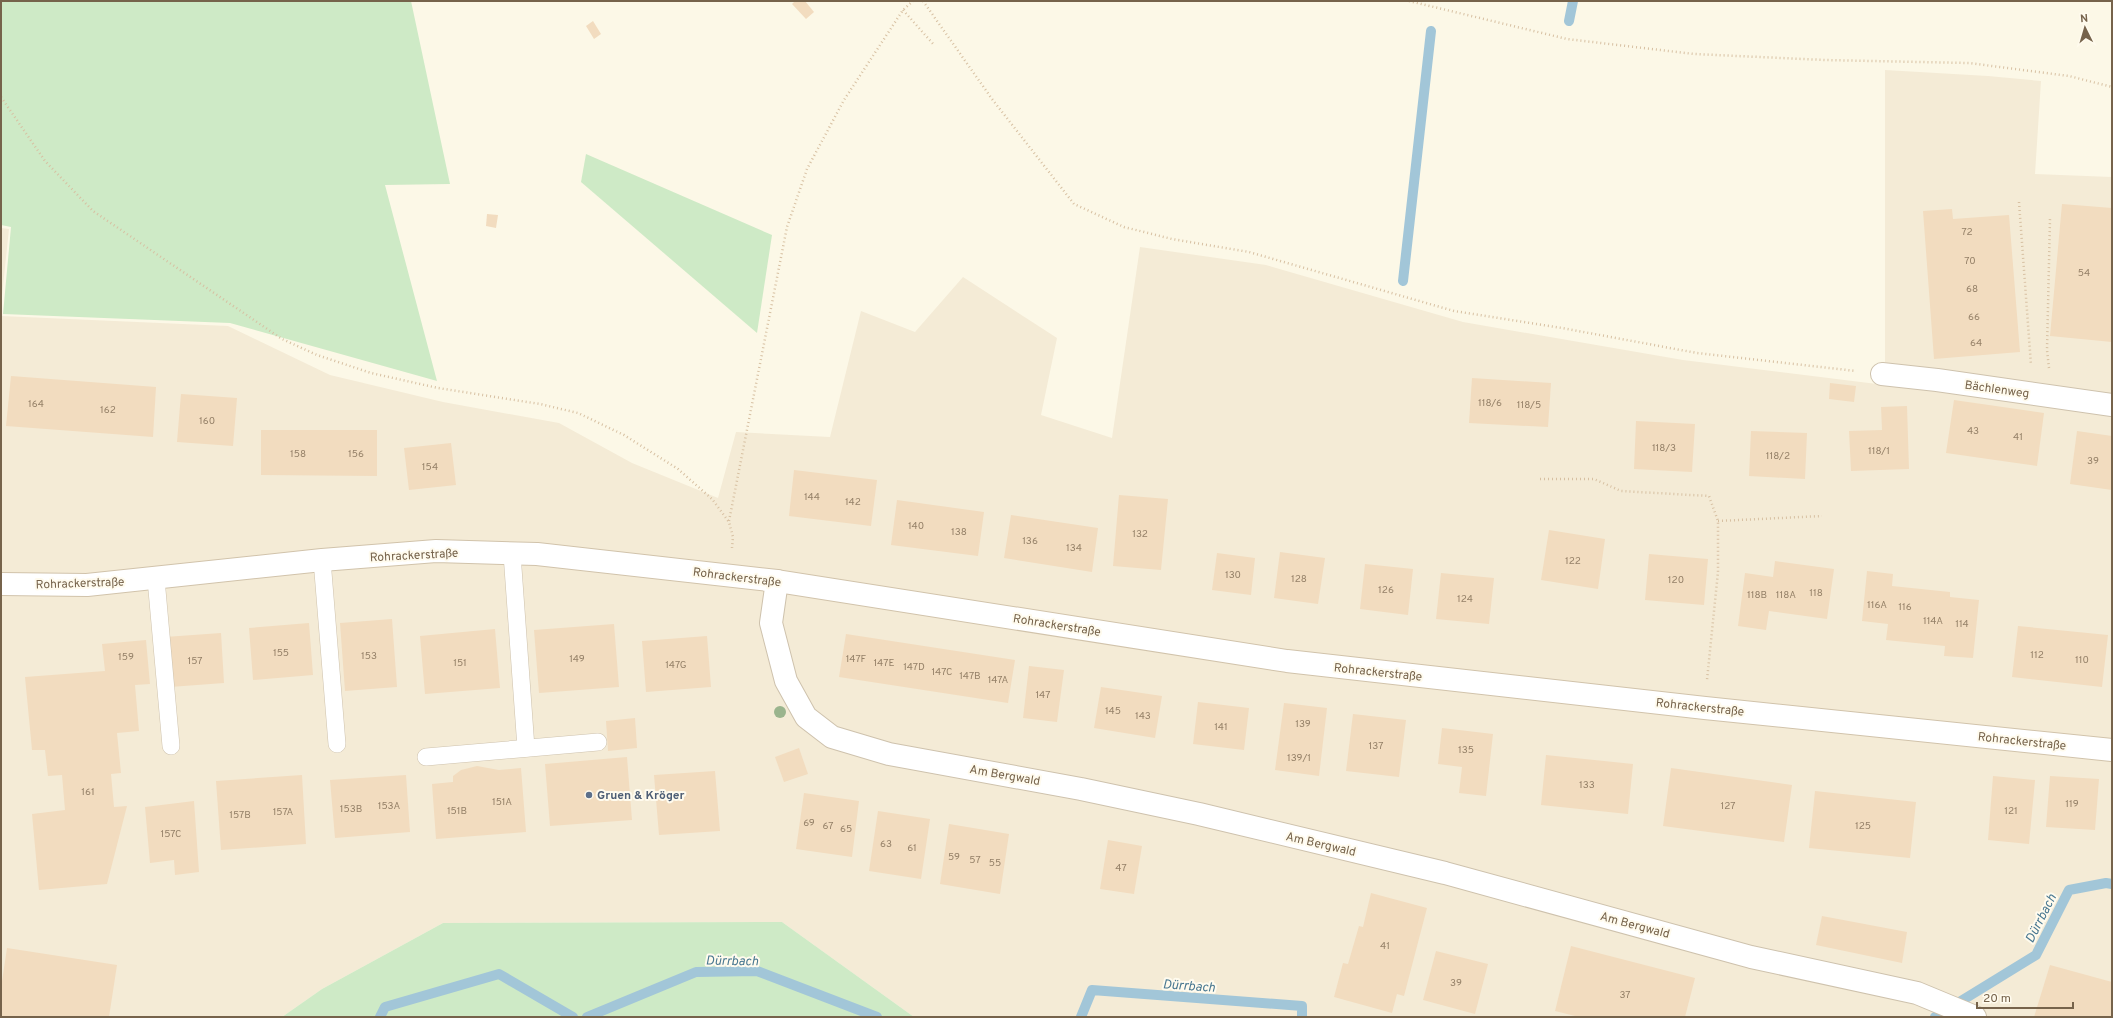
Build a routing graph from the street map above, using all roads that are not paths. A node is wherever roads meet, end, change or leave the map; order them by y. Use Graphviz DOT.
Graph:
graph roads {
  1 [pos="1882,374"];
  2 [pos="2112,405"];
  3 [pos="512,554"];
  4 [pos="322,560"];
  5 [pos="156,579"];
  6 [pos="777,581"];
  7 [pos="1,584"];
  8 [pos="598,742"];
  9 [pos="337,744"];
  10 [pos="171,746"];
  11 [pos="526,748"];
  12 [pos="2112,750"];
  13 [pos="426,757"];
  14 [pos="1969,1014"];
  1 -- 2 [label="street, Bächlenweg"];
  3 -- 4 [label="street, Rohrackerstraße"];
  3 -- 6 [label="street, Rohrackerstraße"];
  3 -- 11 [label="lane"];
  4 -- 5 [label="street, Rohrackerstraße"];
  4 -- 9 [label="lane"];
  5 -- 7 [label="street, Rohrackerstraße"];
  5 -- 10 [label="lane"];
  6 -- 12 [label="street, Rohrackerstraße"];
  6 -- 14 [label="street, Am Bergwald"];
  8 -- 11 [label="lane"];
  11 -- 13 [label="lane"];
}
